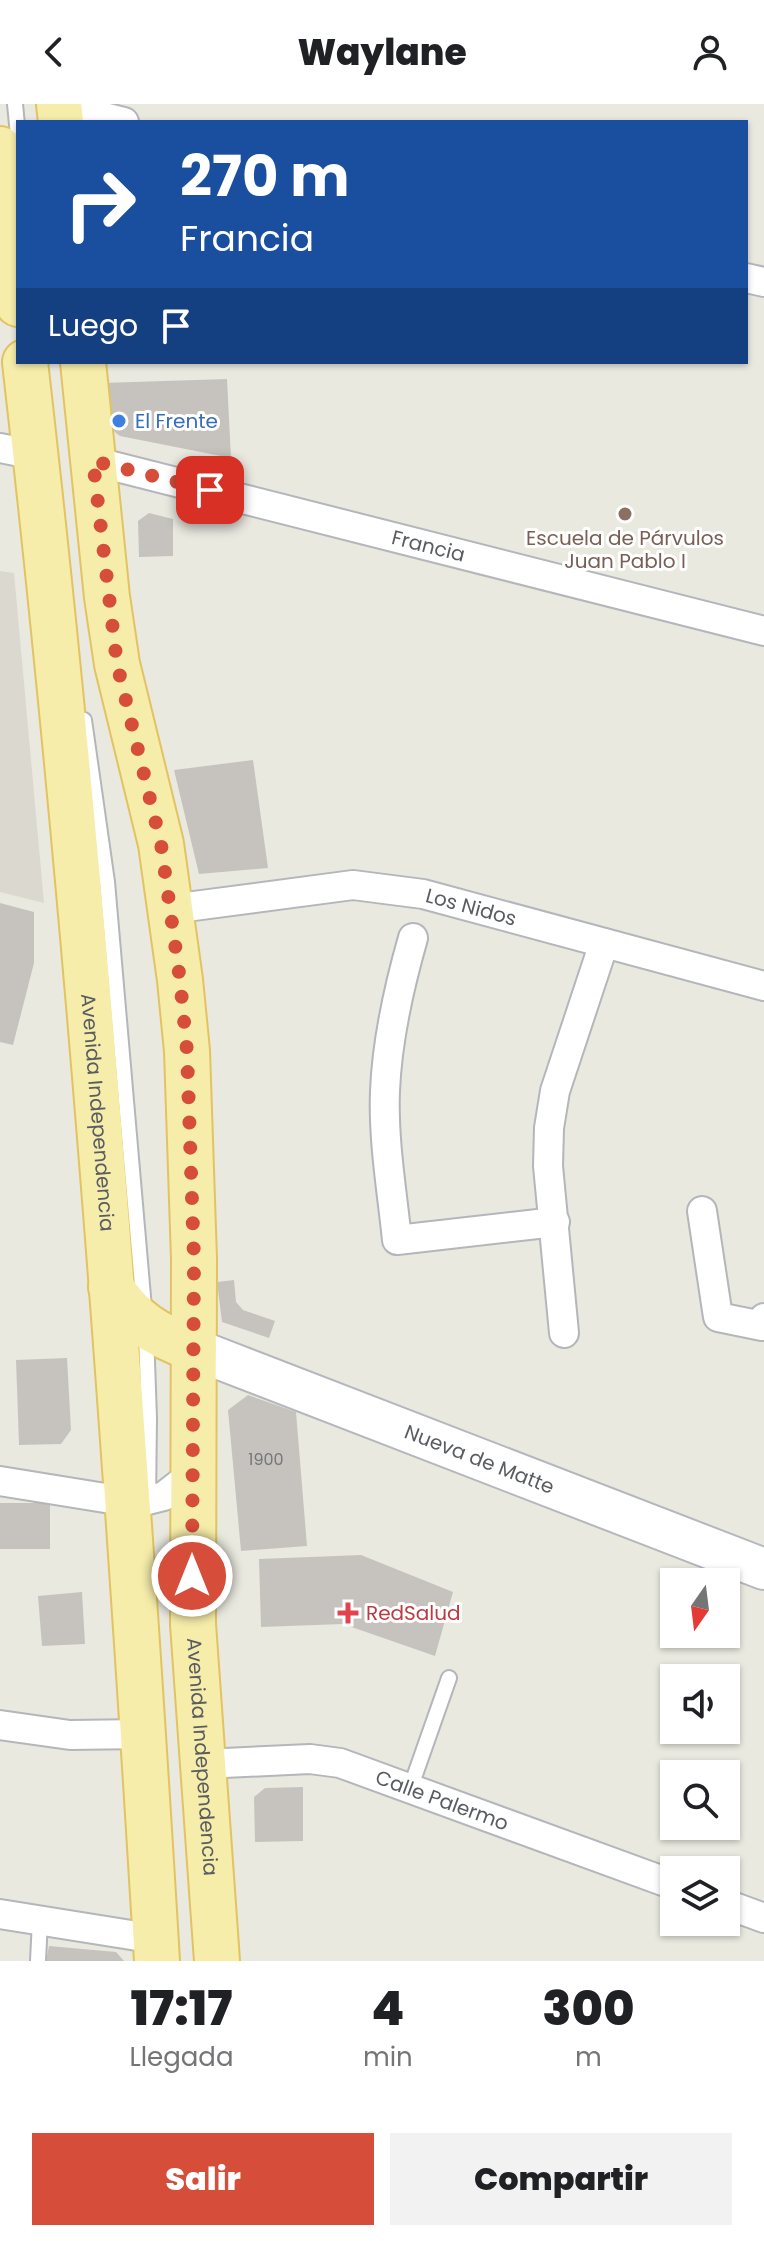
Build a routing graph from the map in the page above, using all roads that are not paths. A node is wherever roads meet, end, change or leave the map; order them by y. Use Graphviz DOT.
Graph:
graph roads {
  1 [pos="77,104"];
  2 [pos="116,120"];
  3 [pos="0,149"];
  4 [pos="16,287"];
  5 [pos="25,364"];
  6 [pos="83,364"];
  7 [pos="18,452"];
  8 [pos="93,461"];
  9 [pos="764,631"];
  10 [pos="82,706"];
  11 [pos="84,722"];
  12 [pos="171,909"];
  13 [pos="80,912"];
  14 [pos="413,938"];
  15 [pos="604,943"];
  16 [pos="764,986"];
  17 [pos="702,1211"];
  18 [pos="555,1222"];
  19 [pos="111,1287"];
  20 [pos="162,1312"];
  21 [pos="764,1318"];
  22 [pos="564,1333"];
  23 [pos="194,1349"];
  24 [pos="192,1474"];
  25 [pos="0,1481"];
  26 [pos="141,1506"];
  27 [pos="178,1527"];
  28 [pos="764,1569"];
  29 [pos="449,1678"];
  30 [pos="0,1725"];
  31 [pos="143,1734"];
  32 [pos="203,1764"];
  33 [pos="410,1789"];
  34 [pos="660,1880"];
  35 [pos="740,1909"];
  36 [pos="0,1914"];
  37 [pos="764,1918"];
  38 [pos="40,1920"];
  39 [pos="156,1950"];
  40 [pos="38,1961"];
  41 [pos="217,1961"];
  1 -- 2 [label="street"];
  3 -- 4 [label="main road"];
  5 -- 7 [label="main road, Avenida Independencia"];
  6 -- 8 [label="main road, Avenida Independencia"];
  7 -- 13 [label="main road, Avenida Independencia"];
  8 -- 9 [label="street, Francia"];
  8 -- 12 [label="main road, Avenida Independencia"];
  10 -- 11 [label="lane"];
  11 -- 13 [label="lane"];
  11 -- 20 [label="lane"];
  12 -- 15 [label="street, Los Nidos"];
  12 -- 23 [label="main road, Avenida Independencia"];
  13 -- 19 [label="main road, Avenida Independencia"];
  14 -- 18 [label="street"];
  15 -- 16 [label="street, Los Nidos"];
  15 -- 18 [label="street"];
  17 -- 21 [label="street"];
  18 -- 22 [label="street"];
  19 -- 20 [label="main road"];
  19 -- 26 [label="main road, Avenida Independencia"];
  20 -- 23 [label="main road"];
  20 -- 26 [label="lane"];
  23 -- 24 [label="main road, Avenida Independencia"];
  23 -- 28 [label="street, Nueva de Matte"];
  24 -- 26 [label="street"];
  24 -- 27 [label="lane"];
  24 -- 32 [label="main road, Avenida Independencia"];
  25 -- 26 [label="street"];
  26 -- 31 [label="main road, Avenida Independencia"];
  29 -- 33 [label="lane"];
  30 -- 31 [label="street"];
  31 -- 39 [label="main road, Avenida Independencia"];
  32 -- 33 [label="street, Calle Palermo"];
  32 -- 41 [label="main road, Avenida Independencia"];
  33 -- 34 [label="street, Calle Palermo"];
  35 -- 37 [label="street"];
  36 -- 38 [label="street"];
  38 -- 39 [label="street"];
  38 -- 40 [label="lane"];
}
